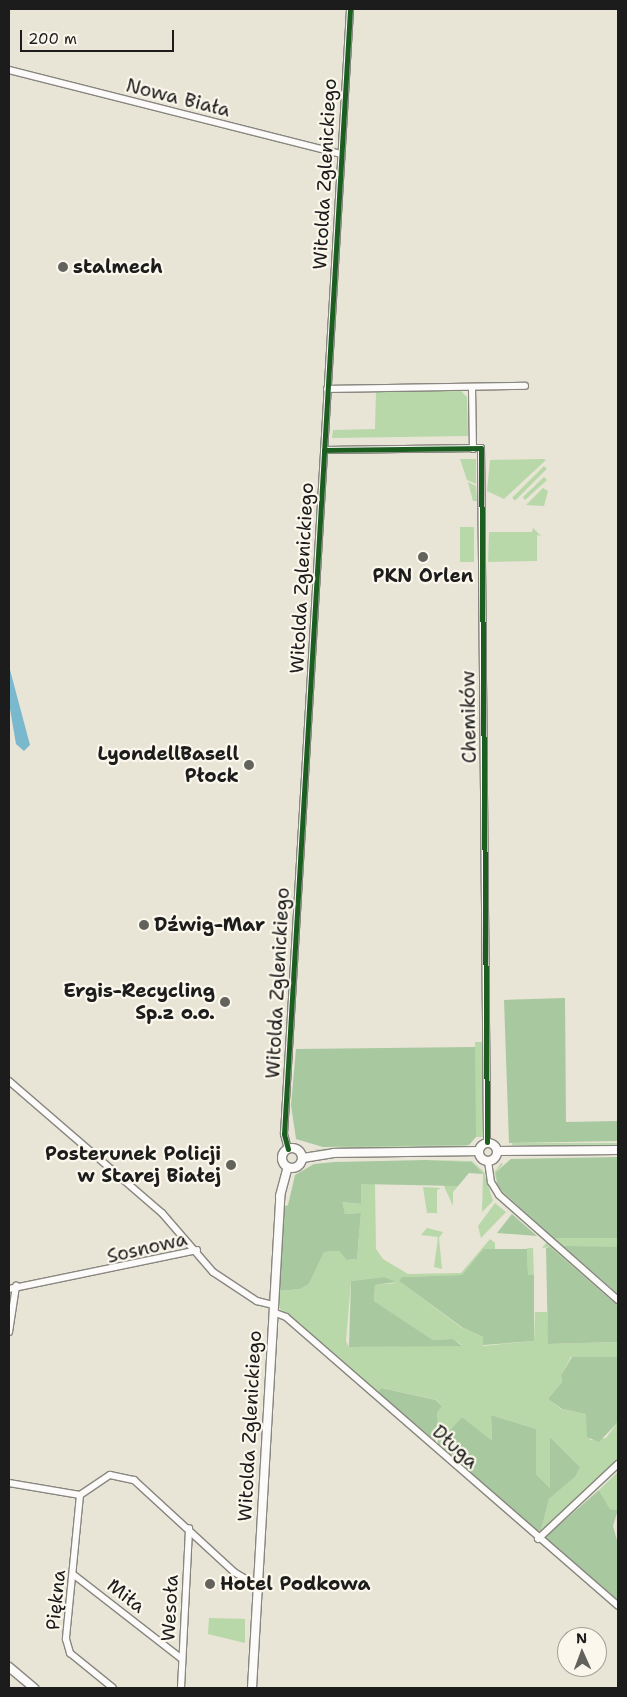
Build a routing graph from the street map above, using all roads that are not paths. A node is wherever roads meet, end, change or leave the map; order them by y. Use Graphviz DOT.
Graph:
graph roads {
  1 [pos="350,9"];
  2 [pos="9,70"];
  3 [pos="341,154"];
  4 [pos="525,386"];
  5 [pos="472,387"];
  6 [pos="327,389"];
  7 [pos="473,448"];
  8 [pos="324,450"];
  9 [pos="9,1080"];
  10 [pos="487,1142"];
  11 [pos="288,1149"];
  12 [pos="618,1150"];
  13 [pos="478,1151"];
  14 [pos="498,1151"];
  15 [pos="303,1158"];
  16 [pos="488,1161"];
  17 [pos="288,1167"];
  18 [pos="197,1250"];
  19 [pos="16,1286"];
  20 [pos="9,1289"];
  21 [pos="618,1300"];
  22 [pos="273,1308"];
  23 [pos="9,1332"];
  24 [pos="618,1464"];
  25 [pos="9,1482"];
  26 [pos="80,1495"];
  27 [pos="189,1528"];
  28 [pos="538,1539"];
  29 [pos="74,1575"];
  30 [pos="256,1585"];
  31 [pos="618,1606"];
  32 [pos="182,1659"];
  33 [pos="9,1667"];
  34 [pos="34,1688"];
  35 [pos="113,1688"];
  36 [pos="181,1688"];
  37 [pos="252,1688"];
  1 -- 3 [label="street, Witolda Zglenickiego"];
  2 -- 3 [label="street, Nowa Biała"];
  3 -- 6 [label="street, Witolda Zglenickiego"];
  4 -- 5 [label="street"];
  5 -- 6 [label="street"];
  5 -- 7 [label="street"];
  6 -- 8 [label="street, Witolda Zglenickiego"];
  7 -- 8 [label="street"];
  7 -- 10 [label="street, Chemików"];
  8 -- 11 [label="street, Witolda Zglenickiego"];
  9 -- 18 [label="street"];
  10 -- 13 [label="main road"];
  10 -- 14 [label="main road"];
  11 -- 15 [label="main road"];
  11 -- 17 [label="main road"];
  12 -- 14 [label="main road"];
  13 -- 15 [label="main road"];
  13 -- 16 [label="main road"];
  14 -- 16 [label="main road"];
  15 -- 17 [label="main road"];
  16 -- 21 [label="street"];
  17 -- 22 [label="main road, Witolda Zglenickiego"];
  18 -- 19 [label="street, Sosnowa"];
  18 -- 22 [label="street, Sosnowa"];
  19 -- 20 [label="street, Sosnowa"];
  19 -- 23 [label="street"];
  22 -- 28 [label="street, Długa"];
  22 -- 30 [label="main road, Witolda Zglenickiego"];
  24 -- 28 [label="street"];
  25 -- 26 [label="street"];
  26 -- 27 [label="street"];
  26 -- 29 [label="street, Piękna"];
  27 -- 30 [label="street"];
  27 -- 32 [label="street, Wesoła"];
  28 -- 31 [label="street, Długa"];
  29 -- 32 [label="street, Miła"];
  29 -- 35 [label="street, Piękna"];
  30 -- 37 [label="main road, Witolda Zglenickiego"];
  32 -- 36 [label="street, Wesoła"];
  33 -- 34 [label="main road"];
}
